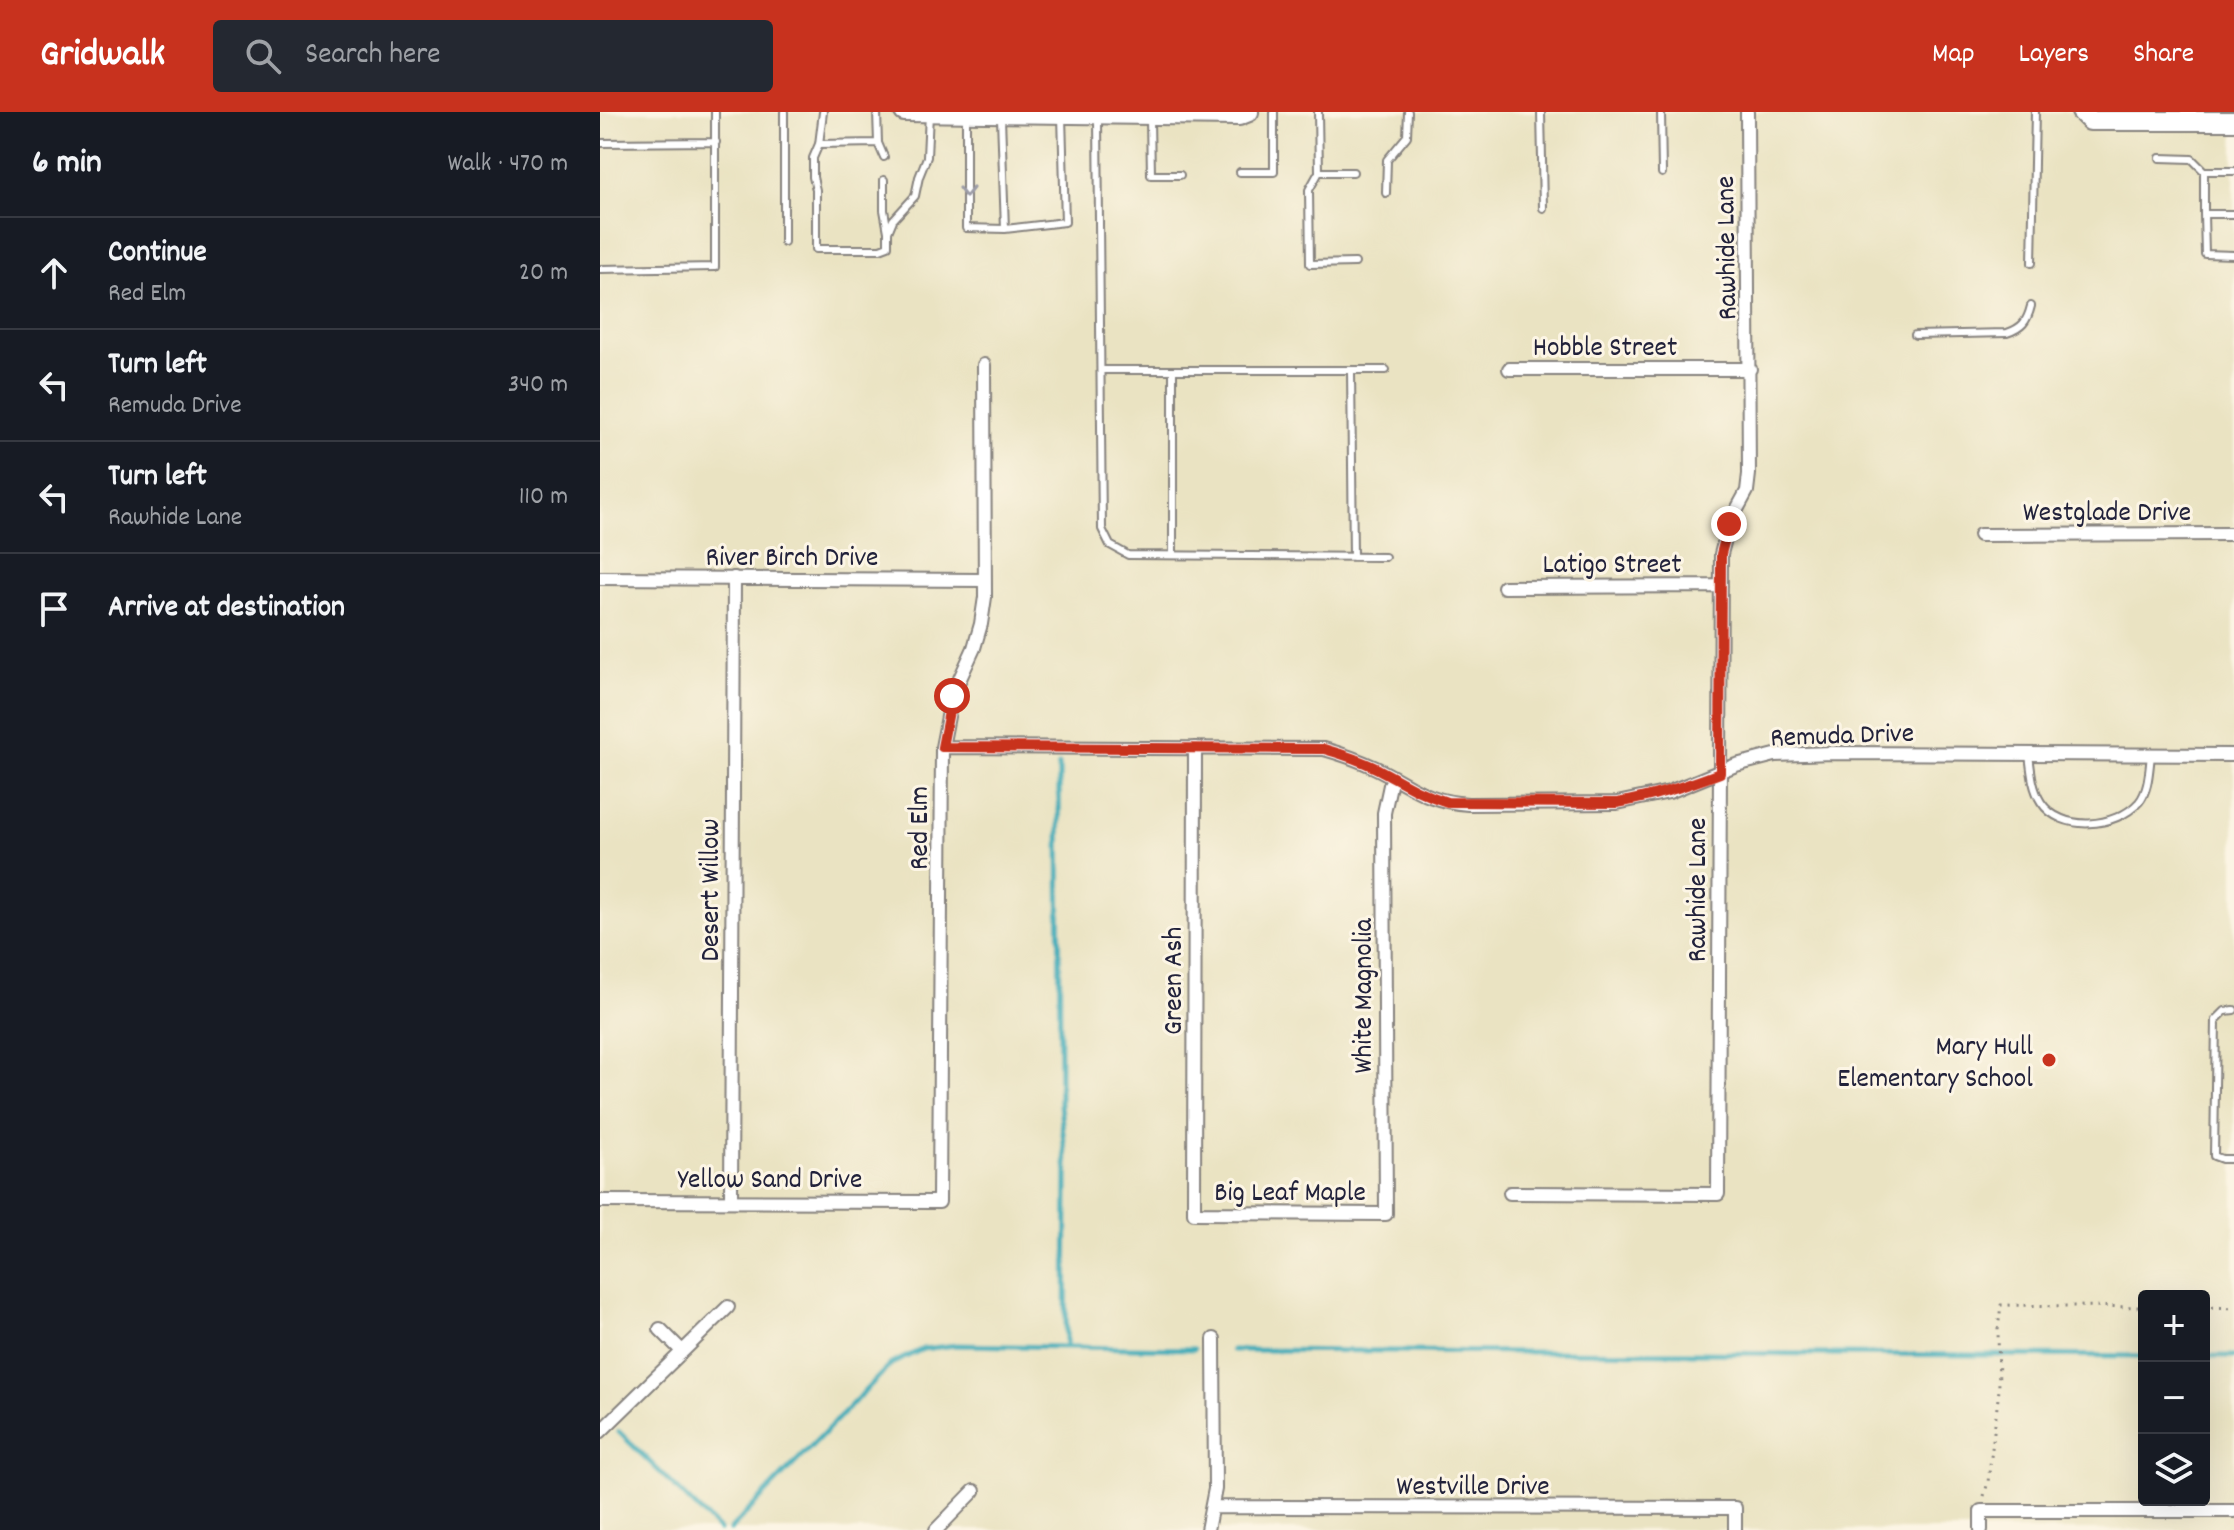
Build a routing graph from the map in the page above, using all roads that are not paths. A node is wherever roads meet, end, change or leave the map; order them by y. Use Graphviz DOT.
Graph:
graph roads {
  1 [pos="715,112"];
  2 [pos="784,112"];
  3 [pos="823,112"];
  4 [pos="877,112"];
  5 [pos="904,112"];
  6 [pos="1249,112"];
  7 [pos="1274,112"];
  8 [pos="1318,112"];
  9 [pos="1408,112"];
  10 [pos="1541,112"];
  11 [pos="1661,112"];
  12 [pos="1747,112"];
  13 [pos="2035,112"];
  14 [pos="2081,112"];
  15 [pos="929,113"];
  16 [pos="966,114"];
  17 [pos="1001,114"];
  18 [pos="1062,114"];
  19 [pos="1098,115"];
  20 [pos="1150,115"];
  21 [pos="2234,121"];
  22 [pos="716,142"];
  23 [pos="600,143"];
  24 [pos="878,143"];
  25 [pos="819,144"];
  26 [pos="884,157"];
  27 [pos="2160,158"];
  28 [pos="2204,171"];
  29 [pos="2234,171"];
  30 [pos="1240,172"];
  31 [pos="1319,172"];
  32 [pos="1353,172"];
  33 [pos="1662,173"];
  34 [pos="1180,175"];
  35 [pos="884,180"];
  36 [pos="1386,193"];
  37 [pos="1543,208"];
  38 [pos="2204,214"];
  39 [pos="2234,214"];
  40 [pos="1005,229"];
  41 [pos="888,232"];
  42 [pos="784,242"];
  43 [pos="2234,255"];
  44 [pos="1355,263"];
  45 [pos="2032,263"];
  46 [pos="600,269"];
  47 [pos="2031,306"];
  48 [pos="1915,335"];
  49 [pos="984,365"];
  50 [pos="1509,369"];
  51 [pos="1750,369"];
  52 [pos="1101,370"];
  53 [pos="1173,370"];
  54 [pos="1351,370"];
  55 [pos="1386,370"];
  56 [pos="2234,534"];
  57 [pos="1980,535"];
  58 [pos="1173,555"];
  59 [pos="1353,557"];
  60 [pos="1385,557"];
  61 [pos="600,578"];
  62 [pos="734,578"];
  63 [pos="985,580"];
  64 [pos="1721,586"];
  65 [pos="1504,587"];
  66 [pos="942,747"];
  67 [pos="1195,748"];
  68 [pos="2029,754"];
  69 [pos="2151,755"];
  70 [pos="2234,755"];
  71 [pos="1720,773"];
  72 [pos="1393,779"];
  73 [pos="2234,1010"];
  74 [pos="2234,1159"];
  75 [pos="1510,1193"];
  76 [pos="600,1201"];
  77 [pos="731,1201"];
  78 [pos="939,1202"];
  79 [pos="1194,1213"];
  80 [pos="1386,1214"];
  81 [pos="728,1307"];
  82 [pos="660,1329"];
  83 [pos="1214,1339"];
  84 [pos="682,1351"];
  85 [pos="600,1432"];
  86 [pos="974,1491"];
  87 [pos="1212,1507"];
  88 [pos="2234,1511"];
  89 [pos="936,1530"];
  90 [pos="1207,1530"];
  91 [pos="1735,1530"];
  92 [pos="1981,1530"];
  1 -- 22 [label="lane"];
  2 -- 42 [label="lane"];
  3 -- 25 [label="lane"];
  4 -- 24 [label="lane"];
  5 -- 15 [label="main road"];
  6 -- 20 [label="main road"];
  7 -- 30 [label="lane"];
  8 -- 31 [label="lane"];
  9 -- 36 [label="lane"];
  10 -- 37 [label="lane"];
  11 -- 33 [label="lane"];
  12 -- 51 [label="street, Rawhide Lane"];
  13 -- 45 [label="lane"];
  14 -- 21 [label="main road"];
  15 -- 16 [label="main road"];
  15 -- 41 [label="lane"];
  16 -- 17 [label="main road"];
  16 -- 40 [label="lane, one-way"];
  17 -- 18 [label="main road"];
  17 -- 40 [label="lane"];
  18 -- 19 [label="main road"];
  18 -- 40 [label="lane"];
  19 -- 20 [label="main road"];
  19 -- 52 [label="lane"];
  20 -- 34 [label="lane"];
  22 -- 23 [label="lane"];
  22 -- 46 [label="lane"];
  24 -- 25 [label="lane"];
  24 -- 26 [label="lane"];
  25 -- 41 [label="lane"];
  27 -- 28 [label="lane"];
  28 -- 29 [label="lane"];
  28 -- 38 [label="lane"];
  31 -- 32 [label="lane"];
  31 -- 44 [label="lane"];
  35 -- 41 [label="lane"];
  38 -- 39 [label="lane"];
  38 -- 43 [label="lane"];
  47 -- 48 [label="lane"];
  49 -- 63 [label="street, Red Elm"];
  50 -- 51 [label="street, Hobble Street"];
  51 -- 64 [label="street, Rawhide Lane"];
  52 -- 53 [label="lane"];
  52 -- 58 [label="lane"];
  53 -- 54 [label="lane"];
  53 -- 58 [label="lane"];
  54 -- 55 [label="lane"];
  54 -- 59 [label="lane"];
  56 -- 57 [label="street, Westglade Drive"];
  58 -- 59 [label="lane"];
  59 -- 60 [label="lane"];
  61 -- 62 [label="street, River Birch Drive"];
  62 -- 63 [label="street, River Birch Drive"];
  62 -- 77 [label="street, Desert Willow"];
  63 -- 66 [label="street, Red Elm"];
  64 -- 65 [label="street, Latigo Street"];
  64 -- 71 [label="street, Rawhide Lane"];
  66 -- 67 [label="street, Remuda Drive"];
  66 -- 78 [label="street, Red Elm"];
  67 -- 72 [label="street, Remuda Drive"];
  67 -- 79 [label="street, Green Ash"];
  68 -- 69 [label="street, Remuda Drive"];
  68 -- 69 [label="lane"];
  68 -- 71 [label="street, Remuda Drive"];
  69 -- 70 [label="street, Remuda Drive"];
  71 -- 72 [label="street, Remuda Drive"];
  71 -- 75 [label="street, Rawhide Lane"];
  72 -- 80 [label="street, White Magnolia"];
  73 -- 74 [label="lane"];
  76 -- 77 [label="street, Yellow Sand Drive"];
  77 -- 78 [label="street, Yellow Sand Drive"];
  79 -- 80 [label="street, Big Leaf Maple"];
  81 -- 84 [label="street"];
  82 -- 84 [label="street"];
  83 -- 87 [label="street"];
  84 -- 85 [label="street"];
  86 -- 89 [label="street"];
  87 -- 90 [label="street"];
  87 -- 91 [label="street, Westville Drive"];
  88 -- 92 [label="street"];
}
